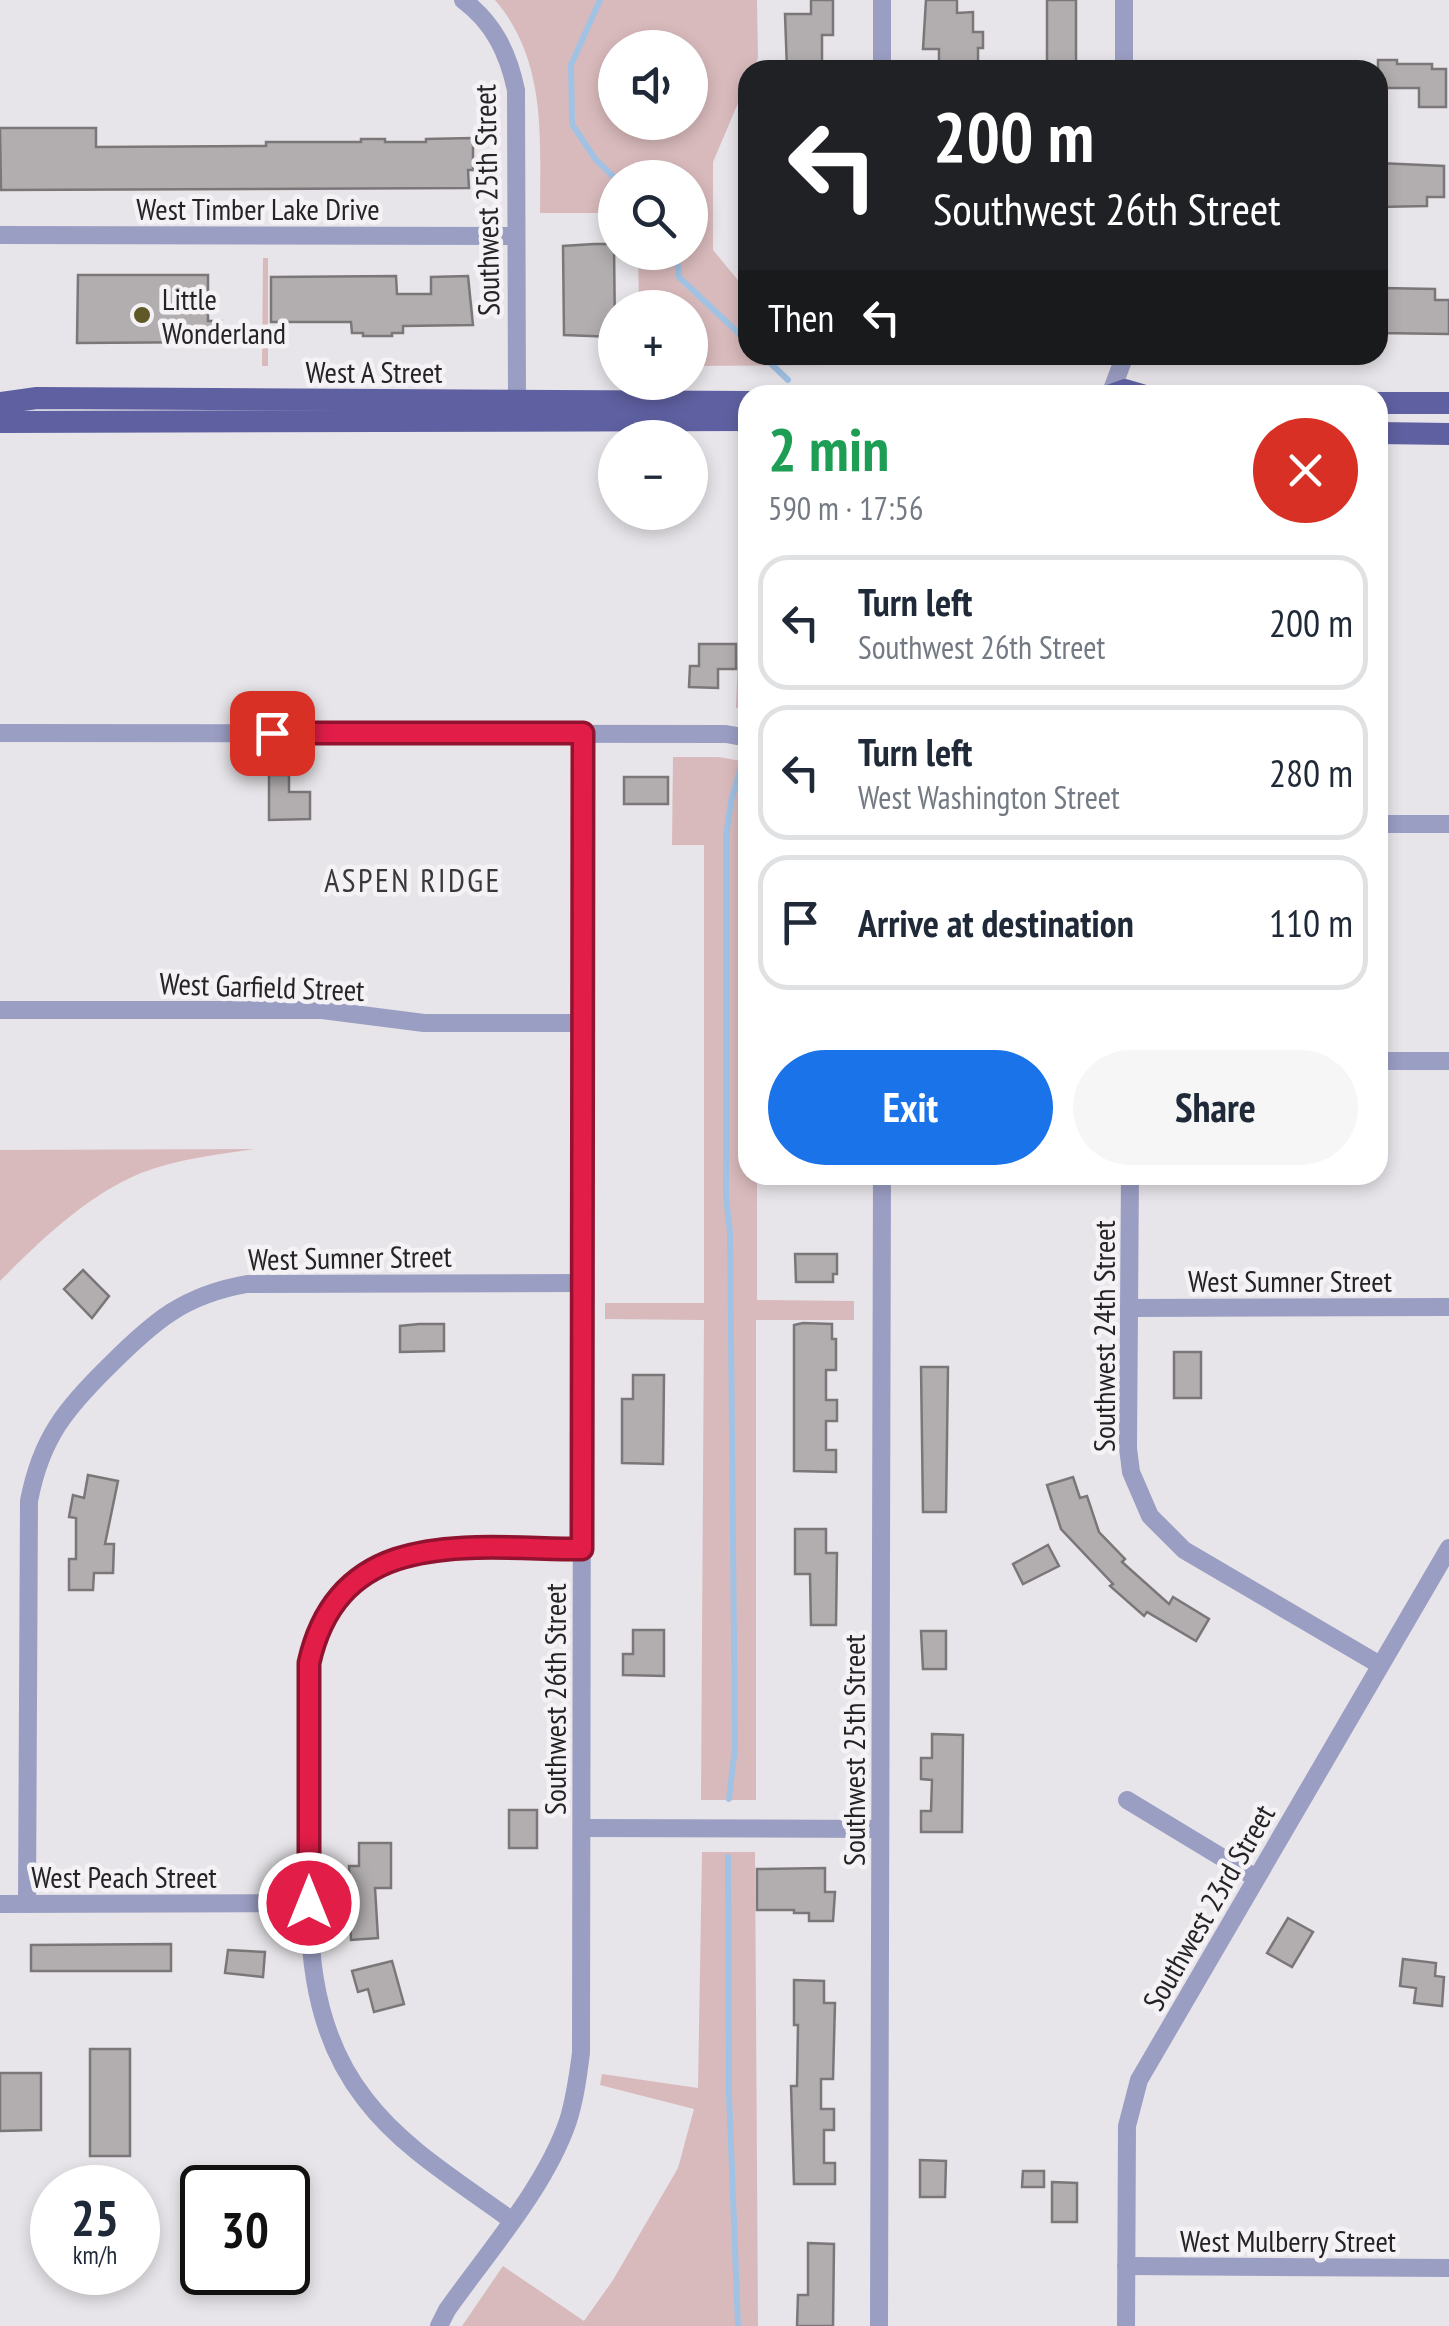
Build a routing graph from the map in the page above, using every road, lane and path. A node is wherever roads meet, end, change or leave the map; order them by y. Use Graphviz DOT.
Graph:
graph roads {
  1 [pos="882,0"];
  2 [pos="1124,0"];
  3 [pos="469,5"];
  4 [pos="882,60"];
  5 [pos="1124,60"];
  6 [pos="0,235"];
  7 [pos="516,236"];
  8 [pos="517,402"];
  9 [pos="738,402"];
  10 [pos="0,403"];
  11 [pos="1388,403"];
  12 [pos="1449,403"];
  13 [pos="738,420"];
  14 [pos="0,422"];
  15 [pos="1388,433"];
  16 [pos="1449,434"];
  17 [pos="0,733"];
  18 [pos="583,733"];
  19 [pos="738,736"];
  20 [pos="1388,824"];
  21 [pos="1449,824"];
  22 [pos="0,1010"];
  23 [pos="583,1023"];
  24 [pos="1388,1061"];
  25 [pos="1449,1061"];
  26 [pos="882,1185"];
  27 [pos="1130,1185"];
  28 [pos="582,1283"];
  29 [pos="1131,1308"];
  30 [pos="1449,1308"];
  31 [pos="1449,1548"];
  32 [pos="582,1549"];
  33 [pos="1380,1665"];
  34 [pos="1127,1800"];
  35 [pos="582,1828"];
  36 [pos="880,1828"];
  37 [pos="1256,1878"];
  38 [pos="309,1903"];
  39 [pos="0,1904"];
  40 [pos="27,1904"];
  41 [pos="511,2220"];
  42 [pos="1126,2266"];
  43 [pos="1449,2268"];
  44 [pos="439,2326"];
  45 [pos="879,2326"];
  46 [pos="1126,2326"];
  1 -- 4 [label="street"];
  2 -- 5 [label="street"];
  3 -- 7 [label="street, Southwest 25th Street"];
  6 -- 7 [label="street, West Timber Lake Drive"];
  7 -- 8 [label="street, Southwest 25th Street"];
  8 -- 9 [label="main road, West A Street"];
  8 -- 10 [label="main road, West A Street"];
  11 -- 12 [label="main road"];
  13 -- 14 [label="main road, West A Street"];
  15 -- 16 [label="main road"];
  17 -- 18 [label="street"];
  18 -- 19 [label="street"];
  18 -- 23 [label="street, Southwest 26th Street"];
  20 -- 21 [label="street"];
  22 -- 23 [label="street, West Garfield Street"];
  23 -- 28 [label="street, Southwest 26th Street"];
  24 -- 25 [label="street"];
  26 -- 36 [label="street, Southwest 25th Street"];
  27 -- 29 [label="street, Southwest 24th Street"];
  28 -- 32 [label="street, Southwest 26th Street"];
  28 -- 40 [label="street, West Sumner Street"];
  29 -- 30 [label="street, West Sumner Street"];
  29 -- 33 [label="street, Southwest 24th Street"];
  31 -- 33 [label="street, Southwest 23rd Street"];
  32 -- 35 [label="street, Southwest 26th Street"];
  32 -- 38 [label="street"];
  33 -- 37 [label="street, Southwest 23rd Street"];
  34 -- 37 [label="street"];
  35 -- 36 [label="street"];
  35 -- 41 [label="street, Southwest 26th Street"];
  36 -- 45 [label="street, Southwest 25th Street"];
  37 -- 42 [label="street, Southwest 23rd Street"];
  38 -- 40 [label="street, West Peach Street"];
  38 -- 41 [label="street"];
  39 -- 40 [label="street, West Peach Street"];
  41 -- 44 [label="street, Southwest 26th Street"];
  42 -- 43 [label="street, West Mulberry Street"];
  42 -- 46 [label="street, Southwest 23rd Street"];
}
